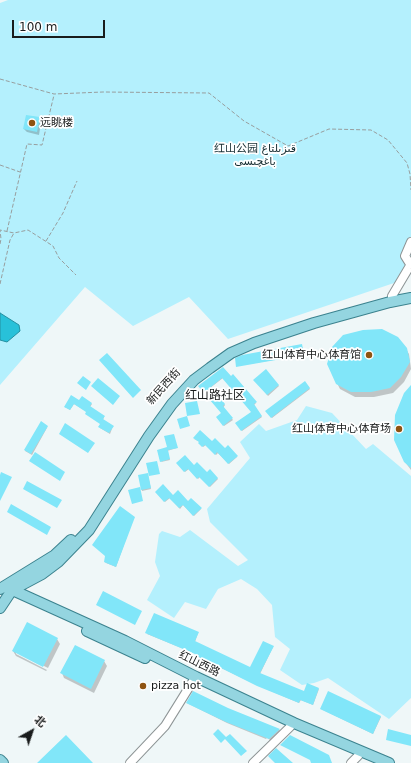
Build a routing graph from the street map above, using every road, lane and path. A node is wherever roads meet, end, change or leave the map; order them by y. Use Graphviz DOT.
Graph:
graph roads {
  1 [pos="0,79"];
  2 [pos="54,94"];
  3 [pos="0,165"];
  4 [pos="20,172"];
  5 [pos="76,181"];
  6 [pos="411,190"];
  7 [pos="6,231"];
  8 [pos="14,233"];
  9 [pos="46,241"];
  10 [pos="411,242"];
  11 [pos="0,244"];
  12 [pos="411,264"];
  13 [pos="76,275"];
  14 [pos="0,284"];
  15 [pos="411,292"];
  16 [pos="392,296"];
  17 [pos="411,298"];
  18 [pos="4,589"];
  19 [pos="0,608"];
  20 [pos="194,681"];
  21 [pos="290,727"];
  22 [pos="355,759"];
  23 [pos="0,760"];
  24 [pos="3,763"];
  25 [pos="130,763"];
  26 [pos="253,763"];
  27 [pos="376,763"];
  28 [pos="389,763"];
  1 -- 2 [label="path"];
  2 -- 4 [label="path"];
  2 -- 6 [label="path"];
  3 -- 4 [label="path"];
  4 -- 7 [label="path"];
  5 -- 9 [label="path"];
  7 -- 8 [label="path"];
  7 -- 11 [label="path"];
  8 -- 9 [label="path"];
  8 -- 14 [label="path"];
  9 -- 13 [label="path"];
  10 -- 12 [label="street"];
  12 -- 16 [label="street"];
  15 -- 16 [label="main road, 新民西街"];
  16 -- 18 [label="main road, 新民西街"];
  17 -- 18 [label="main road, 新民西街"];
  18 -- 19 [label="main road"];
  18 -- 20 [label="main road, 红山西路"];
  18 -- 28 [label="main road, 红山西路"];
  20 -- 21 [label="main road, 红山西路"];
  20 -- 25 [label="street"];
  21 -- 22 [label="main road, 红山西路"];
  21 -- 26 [label="street"];
  22 -- 27 [label="main road, 红山西路"];
  23 -- 24 [label="main road"];
}
